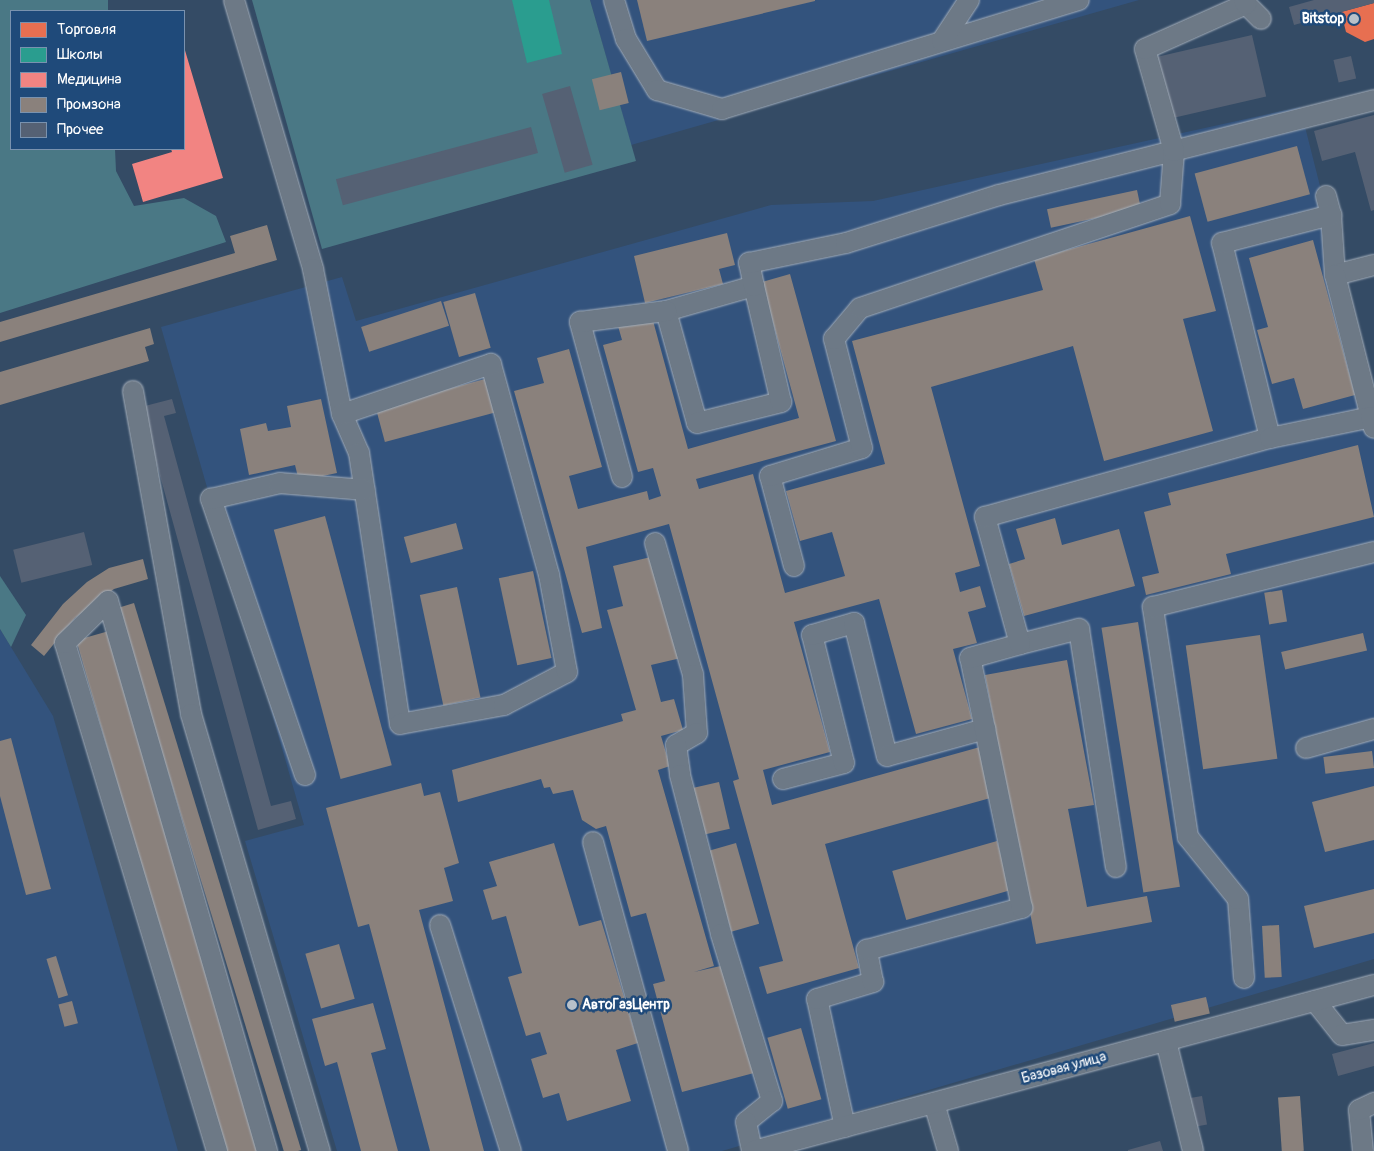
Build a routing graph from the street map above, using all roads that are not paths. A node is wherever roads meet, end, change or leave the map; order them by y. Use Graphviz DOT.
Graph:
graph roads {
  1 [pos="234,0"];
  2 [pos="614,0"];
  3 [pos="969,0"];
  4 [pos="1079,0"];
  5 [pos="1245,2"];
  6 [pos="1261,19"];
  7 [pos="942,41"];
  8 [pos="1374,100"];
  9 [pos="1174,151"];
  10 [pos="1374,265"];
  11 [pos="1335,275"];
  12 [pos="754,286"];
  13 [pos="666,311"];
  14 [pos="133,391"];
  15 [pos="342,414"];
  16 [pos="1373,423"];
  17 [pos="1270,438"];
  18 [pos="622,477"];
  19 [pos="365,490"];
  20 [pos="655,543"];
  21 [pos="1374,552"];
  22 [pos="794,566"];
  23 [pos="1020,644"];
  24 [pos="985,729"];
  25 [pos="1374,730"];
  26 [pos="1306,748"];
  27 [pos="305,774"];
  28 [pos="783,779"];
  29 [pos="593,842"];
  30 [pos="1116,867"];
  31 [pos="440,925"];
  32 [pos="1244,978"];
  33 [pos="1374,985"];
  34 [pos="1316,1001"];
  35 [pos="1374,1030"];
  36 [pos="1166,1041"];
  37 [pos="934,1103"];
  38 [pos="1374,1103"];
  39 [pos="845,1127"];
  40 [pos="217,1151"];
  41 [pos="268,1151"];
  42 [pos="320,1151"];
  43 [pos="511,1151"];
  44 [pos="678,1151"];
  45 [pos="753,1151"];
  46 [pos="948,1151"];
  47 [pos="1193,1151"];
  48 [pos="1363,1151"];
  1 -- 15 [label="street"];
  2 -- 7 [label="street"];
  3 -- 7 [label="street"];
  4 -- 7 [label="street"];
  5 -- 6 [label="street"];
  5 -- 9 [label="street"];
  8 -- 9 [label="street"];
  9 -- 12 [label="street"];
  9 -- 22 [label="street"];
  10 -- 11 [label="street"];
  11 -- 16 [label="street"];
  11 -- 17 [label="street"];
  12 -- 13 [label="street"];
  12 -- 13 [label="street"];
  13 -- 18 [label="street"];
  14 -- 42 [label="street"];
  15 -- 19 [label="street"];
  15 -- 19 [label="street"];
  16 -- 17 [label="street"];
  17 -- 23 [label="street"];
  19 -- 27 [label="street"];
  20 -- 45 [label="street"];
  21 -- 32 [label="street"];
  23 -- 24 [label="street"];
  23 -- 30 [label="street"];
  24 -- 28 [label="street"];
  24 -- 39 [label="street"];
  25 -- 26 [label="street"];
  29 -- 44 [label="street"];
  31 -- 43 [label="street"];
  33 -- 34 [label="street, Базовая улица"];
  34 -- 35 [label="street"];
  34 -- 36 [label="street, Базовая улица"];
  36 -- 37 [label="street, Базовая улица"];
  36 -- 47 [label="street"];
  37 -- 39 [label="street, Базовая улица"];
  37 -- 46 [label="street"];
  38 -- 48 [label="street"];
  39 -- 45 [label="street, Базовая улица"];
  40 -- 41 [label="street"];
}
